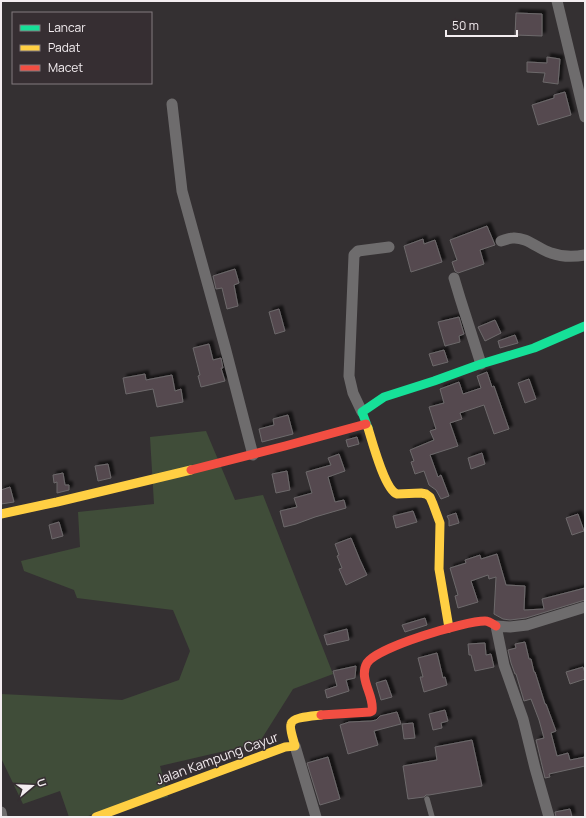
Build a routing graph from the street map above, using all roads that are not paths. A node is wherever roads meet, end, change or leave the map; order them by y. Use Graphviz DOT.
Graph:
graph roads {
  1 [pos="557,1"];
  2 [pos="172,104"];
  3 [pos="585,117"];
  4 [pos="501,242"];
  5 [pos="389,247"];
  6 [pos="585,256"];
  7 [pos="454,278"];
  8 [pos="585,326"];
  9 [pos="482,364"];
  10 [pos="362,412"];
  11 [pos="366,424"];
  12 [pos="253,455"];
  13 [pos="1,514"];
  14 [pos="585,607"];
  15 [pos="496,626"];
  16 [pos="448,628"];
  17 [pos="295,746"];
  18 [pos="427,799"];
  19 [pos="1,812"];
  20 [pos="2,817"];
  21 [pos="96,817"];
  22 [pos="316,817"];
  23 [pos="432,817"];
  24 [pos="549,817"];
  1 -- 3 [label="street"];
  2 -- 12 [label="street"];
  4 -- 6 [label="street"];
  5 -- 10 [label="street"];
  7 -- 9 [label="street"];
  8 -- 9 [label="street"];
  9 -- 10 [label="street"];
  10 -- 11 [label="street"];
  11 -- 12 [label="street"];
  11 -- 16 [label="street"];
  12 -- 13 [label="street"];
  14 -- 15 [label="street, Jalan Kampung Cayur"];
  15 -- 16 [label="street, Jalan Kampung Cayur"];
  15 -- 24 [label="street"];
  16 -- 17 [label="street, Jalan Kampung Cayur"];
  17 -- 21 [label="street, Jalan Kampung Cayur"];
  17 -- 22 [label="street"];
  18 -- 23 [label="lane"];
  19 -- 20 [label="street"];
}
